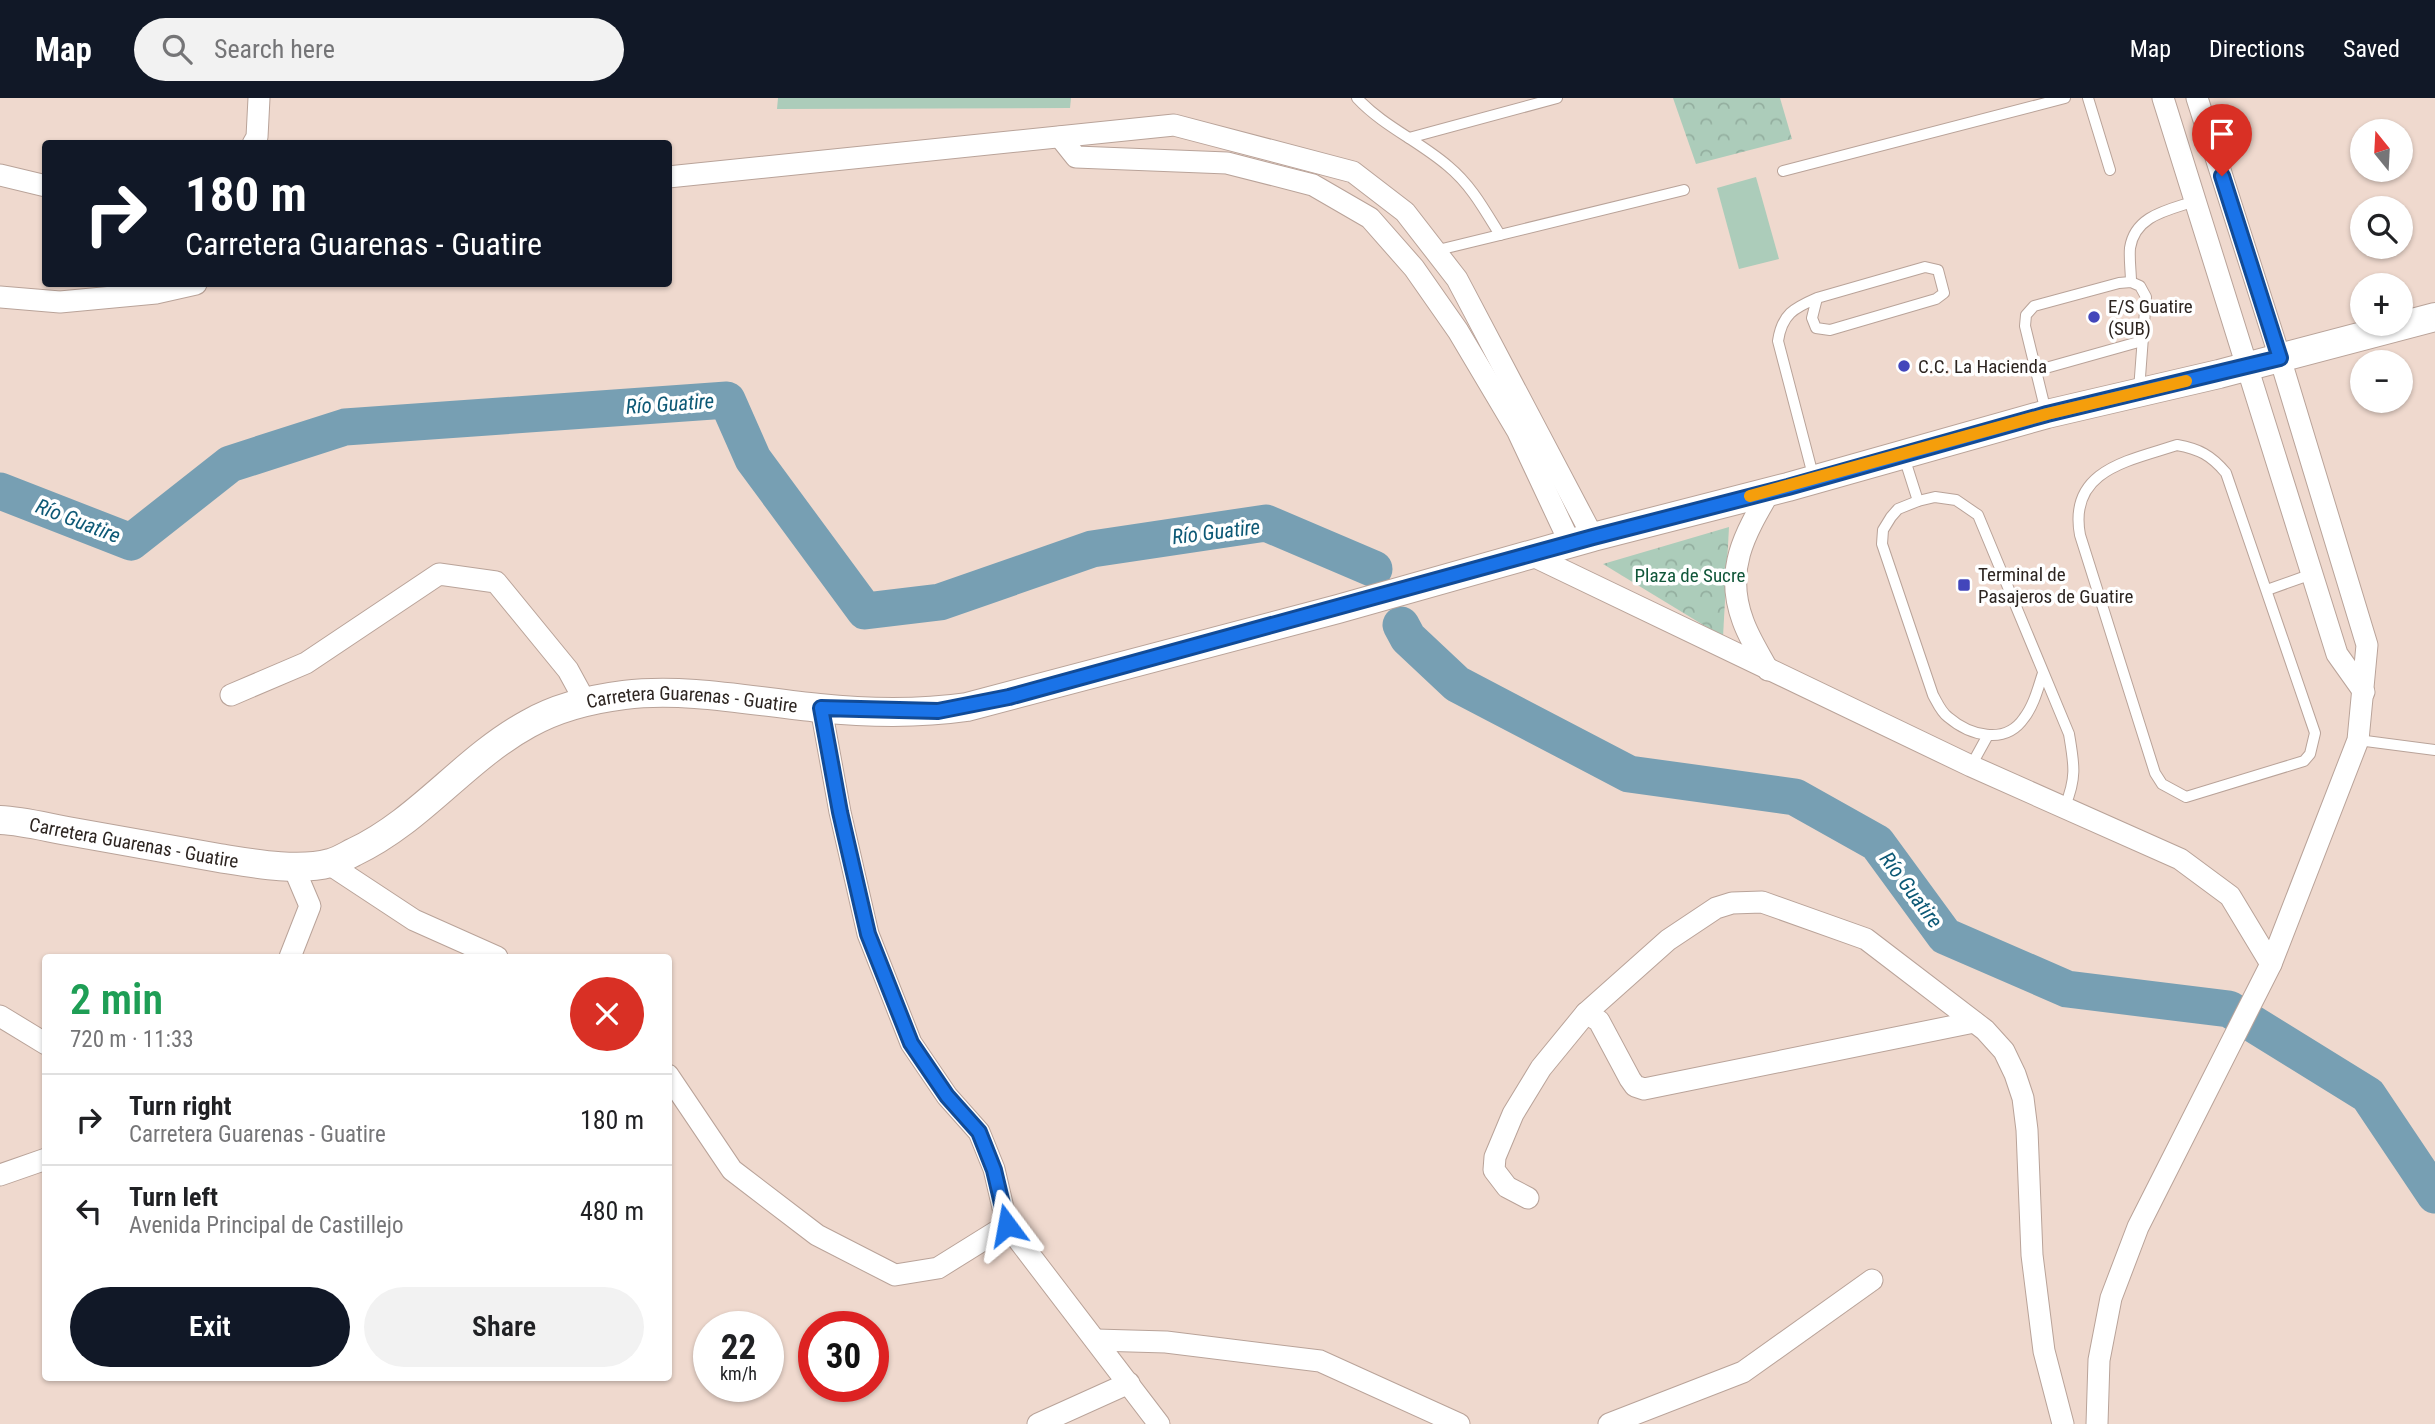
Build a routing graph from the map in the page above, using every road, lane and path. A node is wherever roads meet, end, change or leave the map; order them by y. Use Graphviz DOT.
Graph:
graph roads {
  1 [pos="259,98"];
  2 [pos="1357,98"];
  3 [pos="1557,98"];
  4 [pos="2064,98"];
  5 [pos="2088,98"];
  6 [pos="2162,98"];
  7 [pos="2197,98"];
  8 [pos="1060,137"];
  9 [pos="1409,138"];
  10 [pos="255,140"];
  11 [pos="2110,170"];
  12 [pos="1783,171"];
  13 [pos="0,175"];
  14 [pos="672,177"];
  15 [pos="42,185"];
  16 [pos="1684,190"];
  17 [pos="2195,201"];
  18 [pos="1500,235"];
  19 [pos="1434,251"];
  20 [pos="2131,282"];
  21 [pos="183,287"];
  22 [pos="0,297"];
  23 [pos="1818,298"];
  24 [pos="2435,317"];
  25 [pos="2142,341"];
  26 [pos="2280,358"];
  27 [pos="2247,366"];
  28 [pos="2035,371"];
  29 [pos="2139,393"];
  30 [pos="2047,414"];
  31 [pos="1903,455"];
  32 [pos="1814,479"];
  33 [pos="1770,491"];
  34 [pos="1918,501"];
  35 [pos="1582,540"];
  36 [pos="1531,555"];
  37 [pos="2312,574"];
  38 [pos="2267,590"];
  39 [pos="1768,670"];
  40 [pos="2043,673"];
  41 [pos="2364,692"];
  42 [pos="231,695"];
  43 [pos="586,703"];
  44 [pos="821,708"];
  45 [pos="1988,736"];
  46 [pos="2358,740"];
  47 [pos="2435,750"];
  48 [pos="1971,766"];
  49 [pos="2065,806"];
  50 [pos="0,820"];
  51 [pos="329,864"];
  52 [pos="293,866"];
  53 [pos="291,954"];
  54 [pos="490,954"];
  55 [pos="2271,964"];
  56 [pos="1586,1013"];
  57 [pos="0,1016"];
  58 [pos="1974,1022"];
  59 [pos="42,1042"];
  60 [pos="672,1081"];
  61 [pos="42,1159"];
  62 [pos="0,1175"];
  63 [pos="1528,1198"];
  64 [pos="1007,1225"];
  65 [pos="1872,1280"];
  66 [pos="1096,1340"];
  67 [pos="1129,1383"];
  68 [pos="1038,1424"];
  69 [pos="1159,1424"];
  70 [pos="1459,1424"];
  71 [pos="1609,1424"];
  72 [pos="2063,1424"];
  73 [pos="2097,1424"];
  1 -- 10 [label="street"];
  2 -- 9 [label="lane"];
  3 -- 9 [label="lane"];
  4 -- 12 [label="lane"];
  5 -- 11 [label="lane"];
  6 -- 17 [label="street"];
  7 -- 26 [label="street"];
  8 -- 14 [label="street"];
  8 -- 19 [label="street"];
  8 -- 35 [label="street"];
  9 -- 18 [label="lane"];
  13 -- 15 [label="street"];
  16 -- 18 [label="lane"];
  17 -- 20 [label="lane"];
  17 -- 27 [label="street"];
  18 -- 19 [label="lane"];
  19 -- 35 [label="street"];
  20 -- 25 [label="lane"];
  20 -- 28 [label="lane"];
  21 -- 22 [label="street"];
  23 -- 23 [label="lane"];
  23 -- 32 [label="lane"];
  24 -- 26 [label="main road, Carretera Guarenas - Guatire"];
  25 -- 28 [label="lane"];
  25 -- 29 [label="lane"];
  26 -- 27 [label="main road, Carretera Guarenas - Guatire"];
  26 -- 41 [label="street"];
  27 -- 29 [label="main road, Carretera Guarenas - Guatire"];
  27 -- 37 [label="street"];
  28 -- 30 [label="lane"];
  29 -- 30 [label="main road, Carretera Guarenas - Guatire"];
  30 -- 31 [label="main road, Carretera Guarenas - Guatire"];
  31 -- 32 [label="main road, Carretera Guarenas - Guatire"];
  31 -- 34 [label="lane"];
  32 -- 33 [label="main road, Carretera Guarenas - Guatire"];
  33 -- 35 [label="main road, Carretera Guarenas - Guatire"];
  33 -- 39 [label="street"];
  34 -- 40 [label="lane"];
  34 -- 45 [label="lane"];
  35 -- 36 [label="main road, Carretera Guarenas - Guatire"];
  36 -- 39 [label="street"];
  36 -- 44 [label="main road, Carretera Guarenas - Guatire"];
  37 -- 38 [label="lane"];
  37 -- 41 [label="street"];
  38 -- 38 [label="lane"];
  39 -- 48 [label="street"];
  40 -- 45 [label="lane"];
  40 -- 49 [label="lane"];
  41 -- 46 [label="street"];
  42 -- 43 [label="street"];
  43 -- 44 [label="main road, Carretera Guarenas - Guatire"];
  43 -- 51 [label="main road, Carretera Guarenas - Guatire"];
  44 -- 64 [label="street"];
  45 -- 48 [label="lane"];
  46 -- 47 [label="lane"];
  46 -- 55 [label="street"];
  48 -- 49 [label="street"];
  49 -- 55 [label="street"];
  50 -- 52 [label="main road, Carretera Guarenas - Guatire"];
  51 -- 52 [label="main road, Carretera Guarenas - Guatire"];
  51 -- 54 [label="street"];
  52 -- 53 [label="street"];
  55 -- 73 [label="street"];
  56 -- 58 [label="street"];
  56 -- 58 [label="street"];
  56 -- 63 [label="street"];
  57 -- 59 [label="street"];
  58 -- 72 [label="street"];
  60 -- 64 [label="street"];
  61 -- 62 [label="street"];
  64 -- 66 [label="street"];
  65 -- 71 [label="street"];
  66 -- 67 [label="street"];
  66 -- 70 [label="street"];
  67 -- 68 [label="street"];
  67 -- 69 [label="street"];
}
